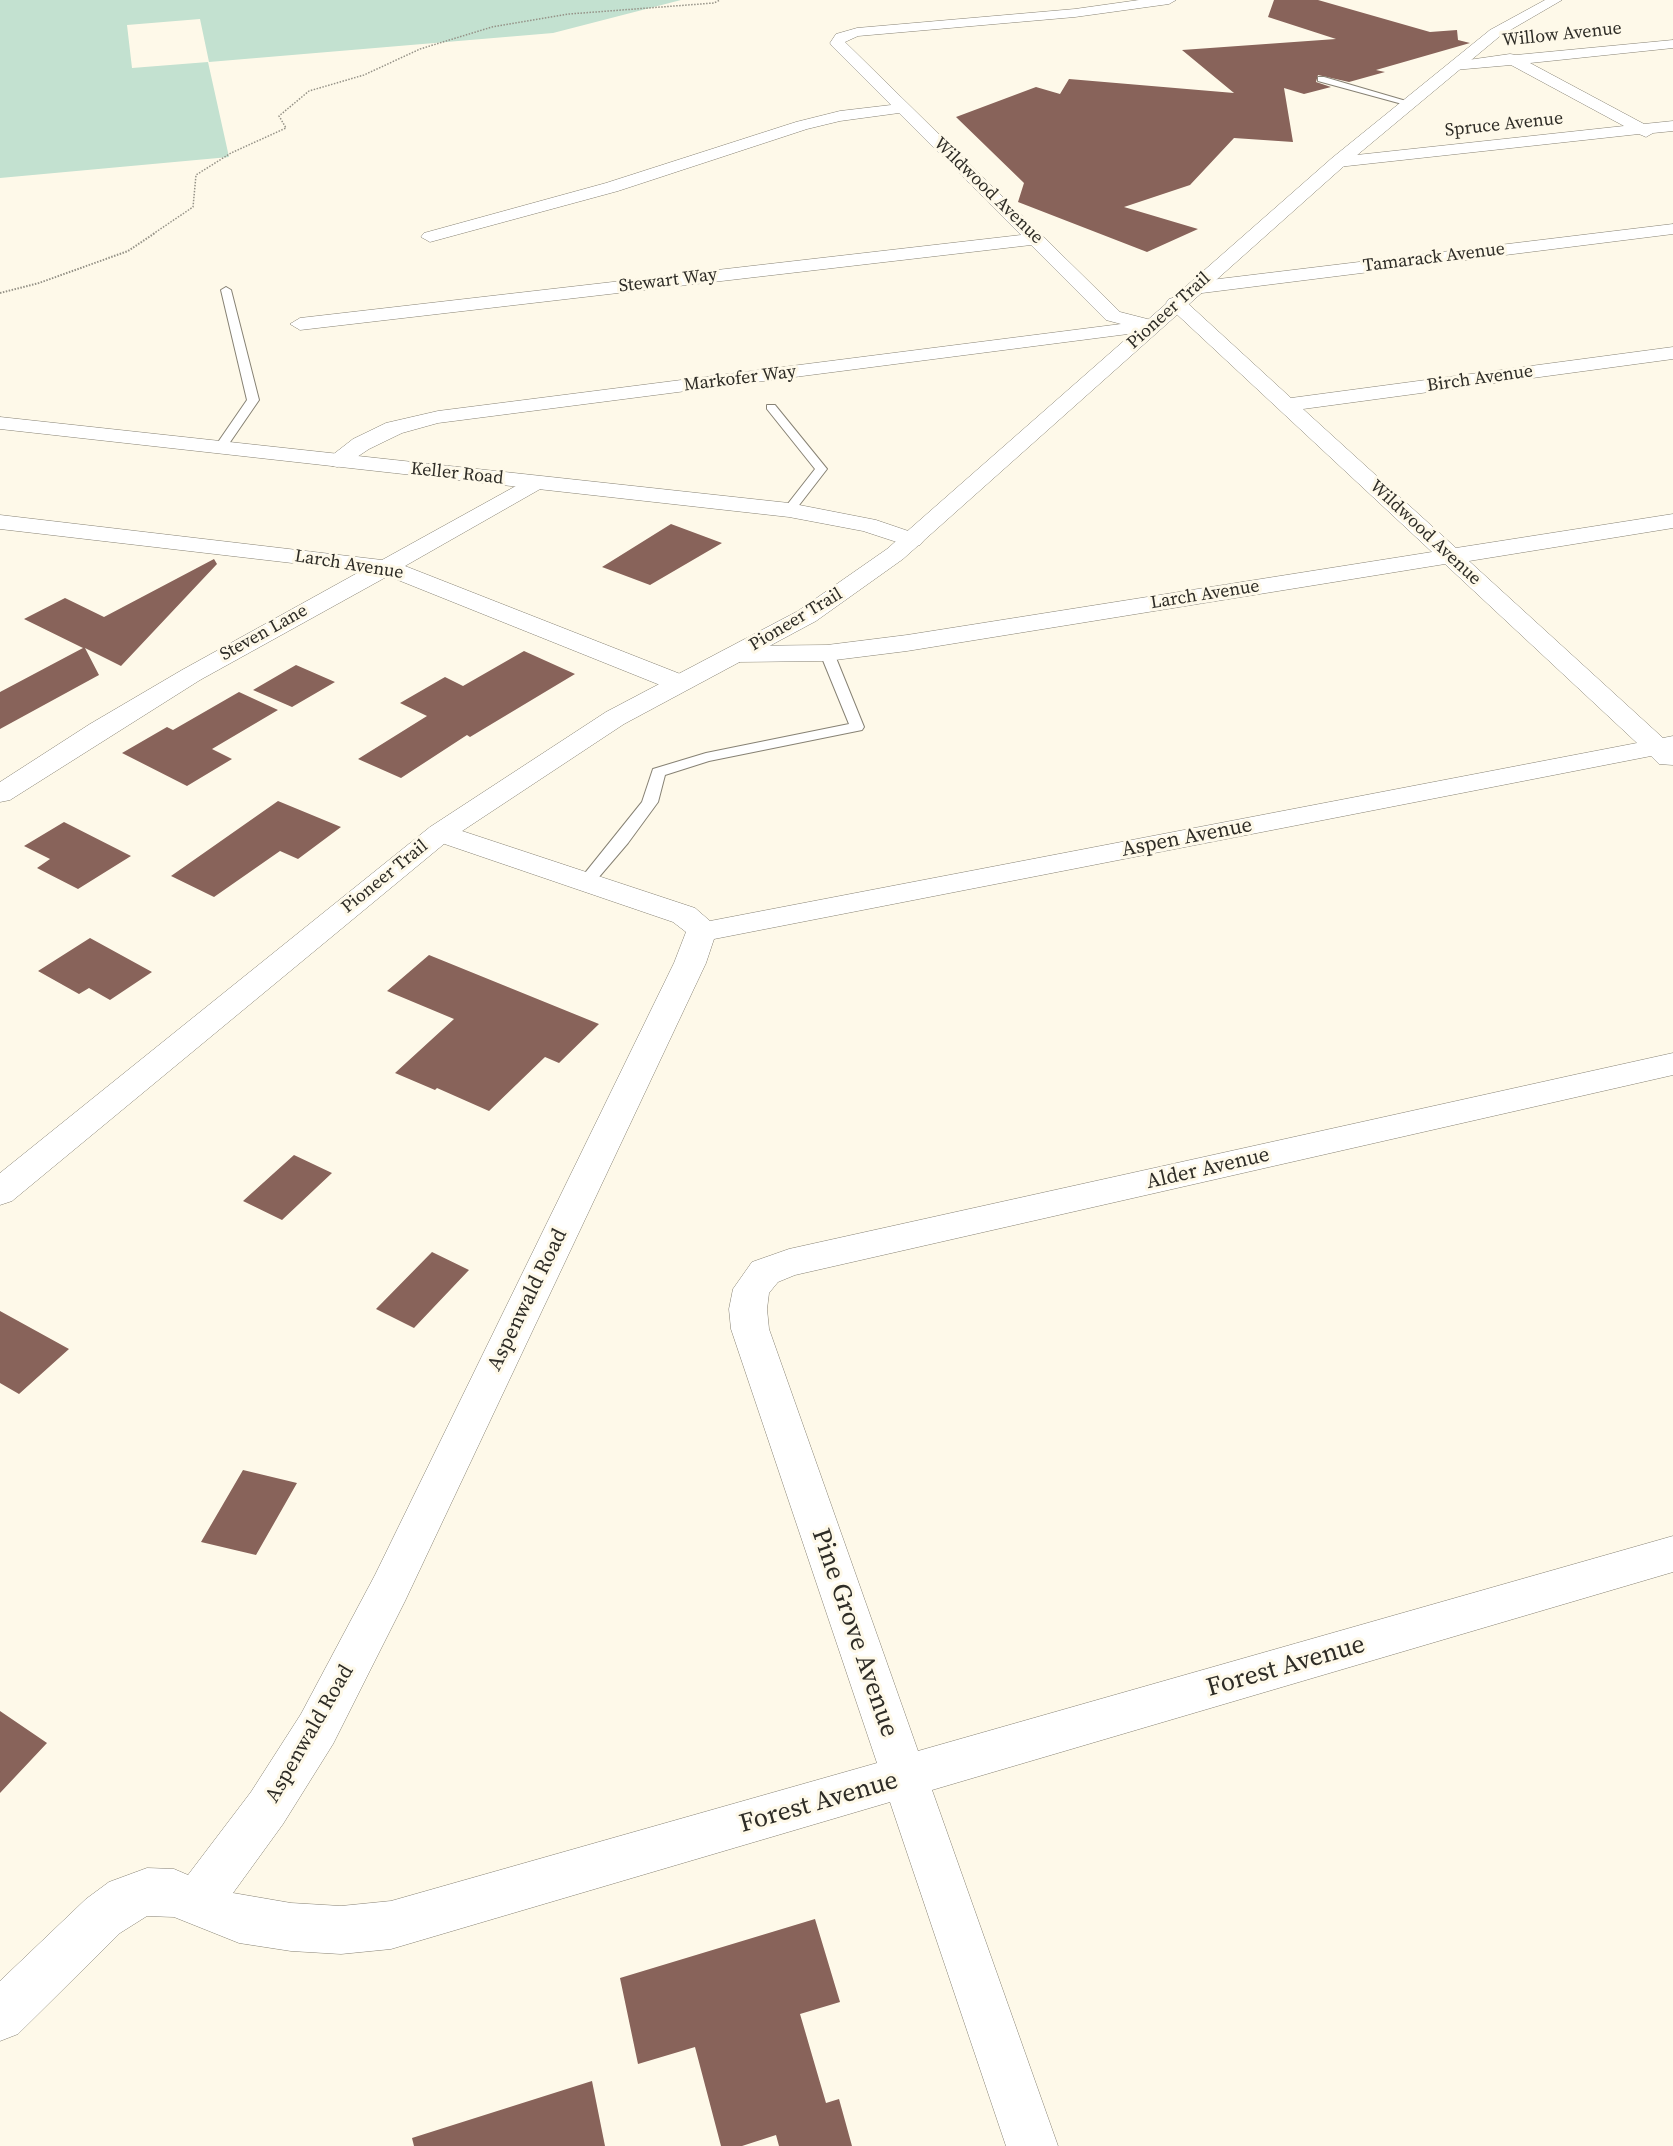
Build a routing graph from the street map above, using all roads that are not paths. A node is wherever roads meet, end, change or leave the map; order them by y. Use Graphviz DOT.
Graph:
graph roads {
  1 [pos="1169,0"];
  2 [pos="1555,0"];
  3 [pos="1482,43"];
  4 [pos="1673,44"];
  5 [pos="1513,60"];
  6 [pos="1454,66"];
  7 [pos="1321,79"];
  8 [pos="1409,104"];
  9 [pos="903,108"];
  10 [pos="1673,126"];
  11 [pos="1642,130"];
  12 [pos="1663,141"];
  13 [pos="1338,162"];
  14 [pos="1673,229"];
  15 [pos="430,237"];
  16 [pos="1037,239"];
  17 [pos="1194,288"];
  18 [pos="225,290"];
  19 [pos="1176,303"];
  20 [pos="300,324"];
  21 [pos="1152,326"];
  22 [pos="1673,353"];
  23 [pos="1286,405"];
  24 [pos="771,407"];
  25 [pos="0,423"];
  26 [pos="220,447"];
  27 [pos="337,460"];
  28 [pos="534,483"];
  29 [pos="789,510"];
  30 [pos="1673,521"];
  31 [pos="0,522"];
  32 [pos="38,526"];
  33 [pos="912,540"];
  34 [pos="0,547"];
  35 [pos="1450,556"];
  36 [pos="381,567"];
  37 [pos="827,652"];
  38 [pos="736,654"];
  39 [pos="679,683"];
  40 [pos="1667,751"];
  41 [pos="0,794"];
  42 [pos="440,833"];
  43 [pos="586,881"];
  44 [pos="701,932"];
  45 [pos="1673,1064"];
  46 [pos="0,1192"];
  47 [pos="751,1289"];
  48 [pos="1673,1554"];
  49 [pos="904,1778"];
  50 [pos="197,1902"];
  51 [pos="0,2016"];
  52 [pos="1032,2146"];
  1 -- 9 [label="street, Wildwood Avenue"];
  2 -- 3 [label="street, Pioneer Trail"];
  3 -- 5 [label="street"];
  3 -- 6 [label="street, Pioneer Trail"];
  4 -- 5 [label="street, Willow Avenue"];
  5 -- 6 [label="street, Willow Avenue"];
  5 -- 11 [label="street"];
  6 -- 8 [label="street, Pioneer Trail"];
  7 -- 8 [label="lane"];
  8 -- 13 [label="street, Pioneer Trail"];
  9 -- 15 [label="street"];
  9 -- 16 [label="street, Wildwood Avenue"];
  10 -- 11 [label="street, Spruce Avenue"];
  11 -- 12 [label="street"];
  11 -- 13 [label="street, Spruce Avenue"];
  13 -- 17 [label="street, Pioneer Trail"];
  14 -- 17 [label="street, Tamarack Avenue"];
  16 -- 20 [label="street, Stewart Way"];
  16 -- 21 [label="street, Wildwood Avenue"];
  17 -- 19 [label="street, Pioneer Trail"];
  18 -- 26 [label="lane"];
  19 -- 21 [label="street, Pioneer Trail"];
  19 -- 23 [label="street, Wildwood Avenue"];
  21 -- 27 [label="street, Markofer Way"];
  21 -- 33 [label="street, Pioneer Trail"];
  22 -- 23 [label="street, Birch Avenue"];
  23 -- 35 [label="street, Wildwood Avenue"];
  24 -- 29 [label="lane"];
  25 -- 26 [label="street, Keller Road"];
  26 -- 27 [label="street, Keller Road"];
  27 -- 28 [label="street, Keller Road"];
  28 -- 29 [label="street, Keller Road"];
  28 -- 36 [label="street, Steven Lane"];
  29 -- 33 [label="street, Keller Road"];
  30 -- 35 [label="street, Larch Avenue"];
  31 -- 32 [label="street, Larch Avenue"];
  32 -- 34 [label="street"];
  32 -- 36 [label="street, Larch Avenue"];
  33 -- 38 [label="street, Pioneer Trail"];
  35 -- 37 [label="street, Larch Avenue"];
  35 -- 40 [label="street, Wildwood Avenue"];
  36 -- 39 [label="street, Larch Avenue"];
  36 -- 41 [label="street, Steven Lane"];
  37 -- 38 [label="street, Larch Avenue"];
  37 -- 43 [label="lane"];
  38 -- 39 [label="street, Pioneer Trail"];
  39 -- 42 [label="street, Pioneer Trail"];
  40 -- 44 [label="street, Aspen Avenue"];
  42 -- 43 [label="street"];
  42 -- 46 [label="street, Pioneer Trail"];
  43 -- 44 [label="street"];
  44 -- 50 [label="street, Aspenwald Road"];
  45 -- 47 [label="street, Alder Avenue"];
  47 -- 49 [label="street, Pine Grove Avenue"];
  48 -- 49 [label="street, Forest Avenue"];
  49 -- 50 [label="street, Forest Avenue"];
  49 -- 52 [label="street, Pine Grove Avenue"];
  50 -- 51 [label="street, Forest Avenue"];
}
